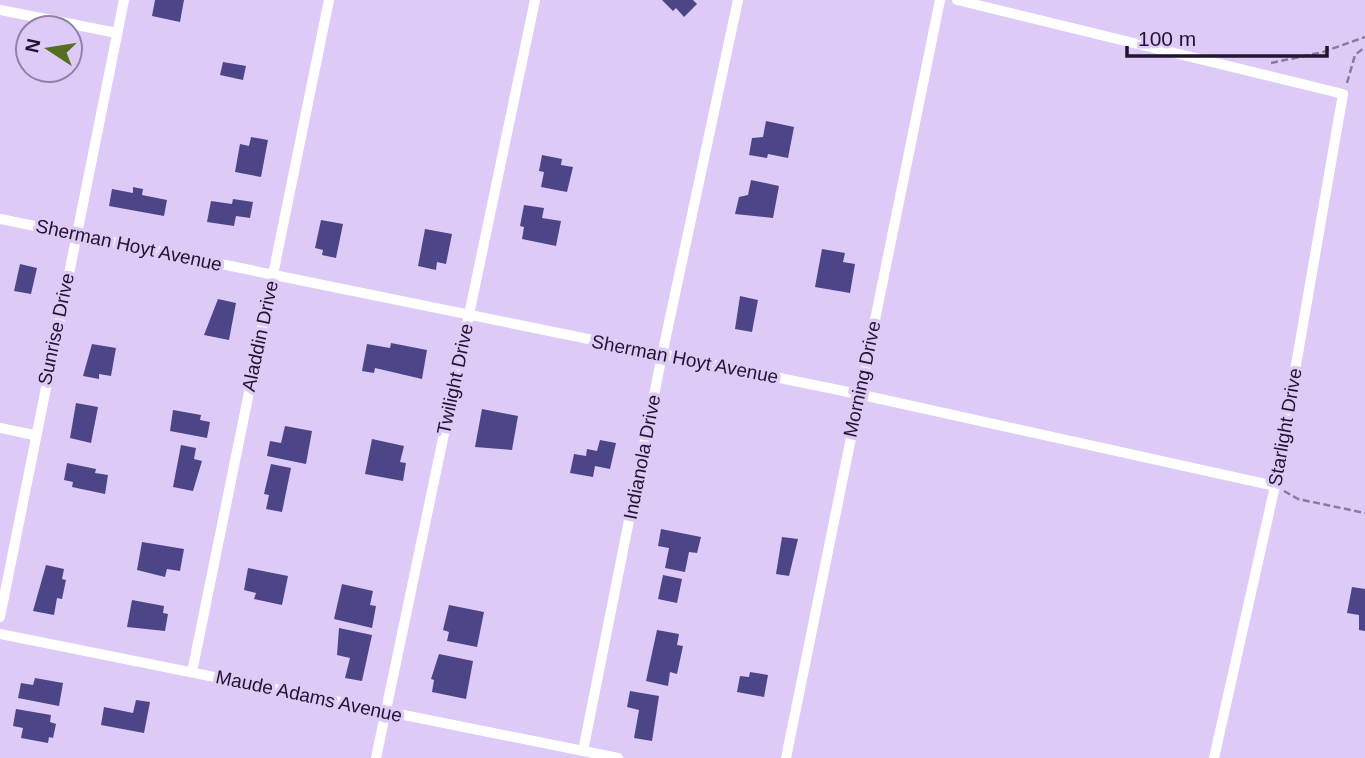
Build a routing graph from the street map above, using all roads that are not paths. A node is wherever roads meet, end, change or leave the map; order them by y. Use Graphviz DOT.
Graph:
graph roads {
  1 [pos="124,0"];
  2 [pos="330,0"];
  3 [pos="535,0"];
  4 [pos="738,0"];
  5 [pos="940,0"];
  6 [pos="957,0"];
  7 [pos="0,10"];
  8 [pos="117,33"];
  9 [pos="0,219"];
  10 [pos="75,234"];
  11 [pos="273,275"];
  12 [pos="468,316"];
  13 [pos="662,355"];
  14 [pos="858,394"];
  15 [pos="0,428"];
  16 [pos="34,436"];
  17 [pos="1275,485"];
  18 [pos="0,617"];
  19 [pos="0,634"];
  20 [pos="192,672"];
  21 [pos="386,712"];
  22 [pos="583,751"];
  23 [pos="376,758"];
  24 [pos="618,758"];
  25 [pos="786,758"];
  26 [pos="1214,758"];
  1 -- 8 [label="street, Sunrise Drive"];
  2 -- 11 [label="street, Aladdin Drive"];
  3 -- 12 [label="street, Twilight Drive"];
  4 -- 13 [label="street, Indianola Drive"];
  5 -- 14 [label="street, Morning Drive"];
  6 -- 17 [label="street, Starlight Drive"];
  7 -- 8 [label="street"];
  8 -- 10 [label="street, Sunrise Drive"];
  9 -- 10 [label="street, Sherman Hoyt Avenue"];
  10 -- 11 [label="street, Sherman Hoyt Avenue"];
  10 -- 16 [label="street, Sunrise Drive"];
  11 -- 12 [label="street, Sherman Hoyt Avenue"];
  11 -- 20 [label="street, Aladdin Drive"];
  12 -- 13 [label="street, Sherman Hoyt Avenue"];
  12 -- 21 [label="street, Twilight Drive"];
  13 -- 14 [label="street, Sherman Hoyt Avenue"];
  13 -- 22 [label="street, Indianola Drive"];
  14 -- 17 [label="street, Sherman Hoyt Avenue"];
  14 -- 25 [label="street, Morning Drive"];
  15 -- 16 [label="street"];
  16 -- 18 [label="street, Sunrise Drive"];
  17 -- 26 [label="street, Starlight Drive"];
  19 -- 20 [label="street, Maude Adams Avenue"];
  20 -- 21 [label="street, Maude Adams Avenue"];
  21 -- 22 [label="street, Maude Adams Avenue"];
  21 -- 23 [label="street, Twilight Drive"];
  22 -- 24 [label="street, Maude Adams Avenue"];
}
